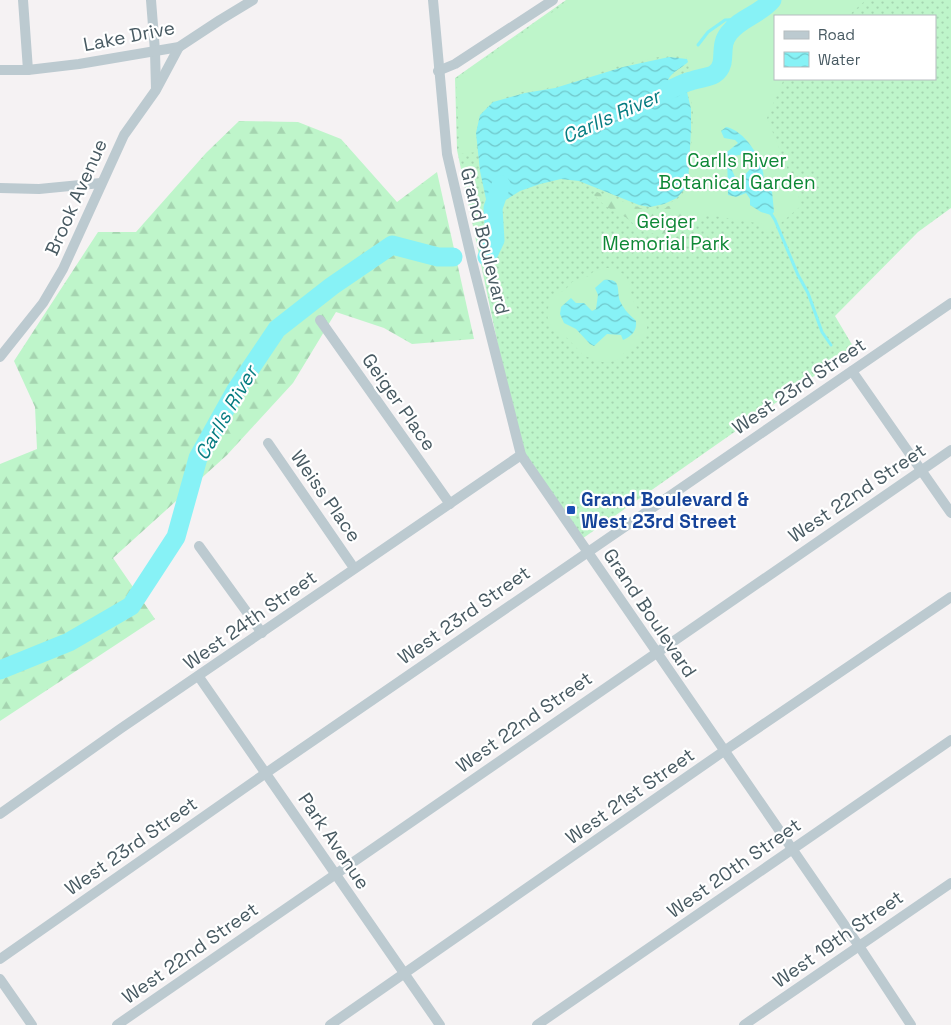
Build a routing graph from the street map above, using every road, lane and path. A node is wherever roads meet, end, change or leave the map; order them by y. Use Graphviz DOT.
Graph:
graph roads {
  1 [pos="23,0"];
  2 [pos="151,0"];
  3 [pos="253,0"];
  4 [pos="432,0"];
  5 [pos="553,0"];
  6 [pos="179,47"];
  7 [pos="155,51"];
  8 [pos="0,70"];
  9 [pos="28,70"];
  10 [pos="438,71"];
  11 [pos="156,90"];
  12 [pos="101,183"];
  13 [pos="0,188"];
  14 [pos="951,303"];
  15 [pos="320,320"];
  16 [pos="0,357"];
  17 [pos="852,371"];
  18 [pos="268,444"];
  19 [pos="951,450"];
  20 [pos="521,456"];
  21 [pos="922,470"];
  22 [pos="450,504"];
  23 [pos="951,513"];
  24 [pos="199,546"];
  25 [pos="587,552"];
  26 [pos="354,568"];
  27 [pos="951,596"];
  28 [pos="262,633"];
  29 [pos="655,653"];
  30 [pos="199,677"];
  31 [pos="951,740"];
  32 [pos="724,751"];
  33 [pos="266,773"];
  34 [pos="0,814"];
  35 [pos="792,850"];
  36 [pos="335,874"];
  37 [pos="951,883"];
  38 [pos="859,946"];
  39 [pos="0,959"];
  40 [pos="404,974"];
  41 [pos="0,979"];
  42 [pos="32,1025"];
  43 [pos="117,1025"];
  44 [pos="330,1025"];
  45 [pos="440,1025"];
  46 [pos="537,1025"];
  47 [pos="744,1025"];
  48 [pos="912,1025"];
  1 -- 9 [label="street"];
  2 -- 7 [label="street"];
  3 -- 6 [label="street, Lake Drive"];
  4 -- 10 [label="street, Grand Boulevard"];
  5 -- 10 [label="street"];
  6 -- 7 [label="street, Lake Drive"];
  6 -- 11 [label="street, Brook Avenue"];
  7 -- 9 [label="street, Lake Drive"];
  7 -- 11 [label="street"];
  8 -- 9 [label="street, Lake Drive"];
  10 -- 20 [label="street, Grand Boulevard"];
  11 -- 12 [label="street, Brook Avenue"];
  12 -- 13 [label="street"];
  12 -- 16 [label="street, Brook Avenue"];
  14 -- 17 [label="street, West 23rd Street"];
  15 -- 22 [label="street, Geiger Place"];
  17 -- 21 [label="street"];
  17 -- 25 [label="street, West 23rd Street"];
  18 -- 26 [label="street, Weiss Place"];
  19 -- 21 [label="street, West 22nd Street"];
  20 -- 22 [label="street, West 24th Street"];
  20 -- 25 [label="street, Grand Boulevard"];
  21 -- 23 [label="street"];
  21 -- 29 [label="street, West 22nd Street"];
  22 -- 26 [label="street, West 24th Street"];
  24 -- 28 [label="street"];
  25 -- 29 [label="street, Grand Boulevard"];
  25 -- 33 [label="street, West 23rd Street"];
  26 -- 28 [label="street, West 24th Street"];
  27 -- 32 [label="street, West 21st Street"];
  28 -- 30 [label="street, West 24th Street"];
  29 -- 32 [label="street, Grand Boulevard"];
  29 -- 36 [label="street, West 22nd Street"];
  30 -- 33 [label="street, Park Avenue"];
  30 -- 34 [label="street, West 24th Street"];
  31 -- 35 [label="street, West 20th Street"];
  32 -- 35 [label="street, Grand Boulevard"];
  32 -- 40 [label="street, West 21st Street"];
  33 -- 36 [label="street, Park Avenue"];
  33 -- 39 [label="street, West 23rd Street"];
  35 -- 38 [label="street, Grand Boulevard"];
  35 -- 46 [label="street, West 20th Street"];
  36 -- 40 [label="street, Park Avenue"];
  36 -- 43 [label="street, West 22nd Street"];
  37 -- 38 [label="street, West 19th Street"];
  38 -- 47 [label="street, West 19th Street"];
  38 -- 48 [label="street, Grand Boulevard"];
  40 -- 44 [label="street, West 21st Street"];
  40 -- 45 [label="street, Park Avenue"];
  41 -- 42 [label="street"];
}
